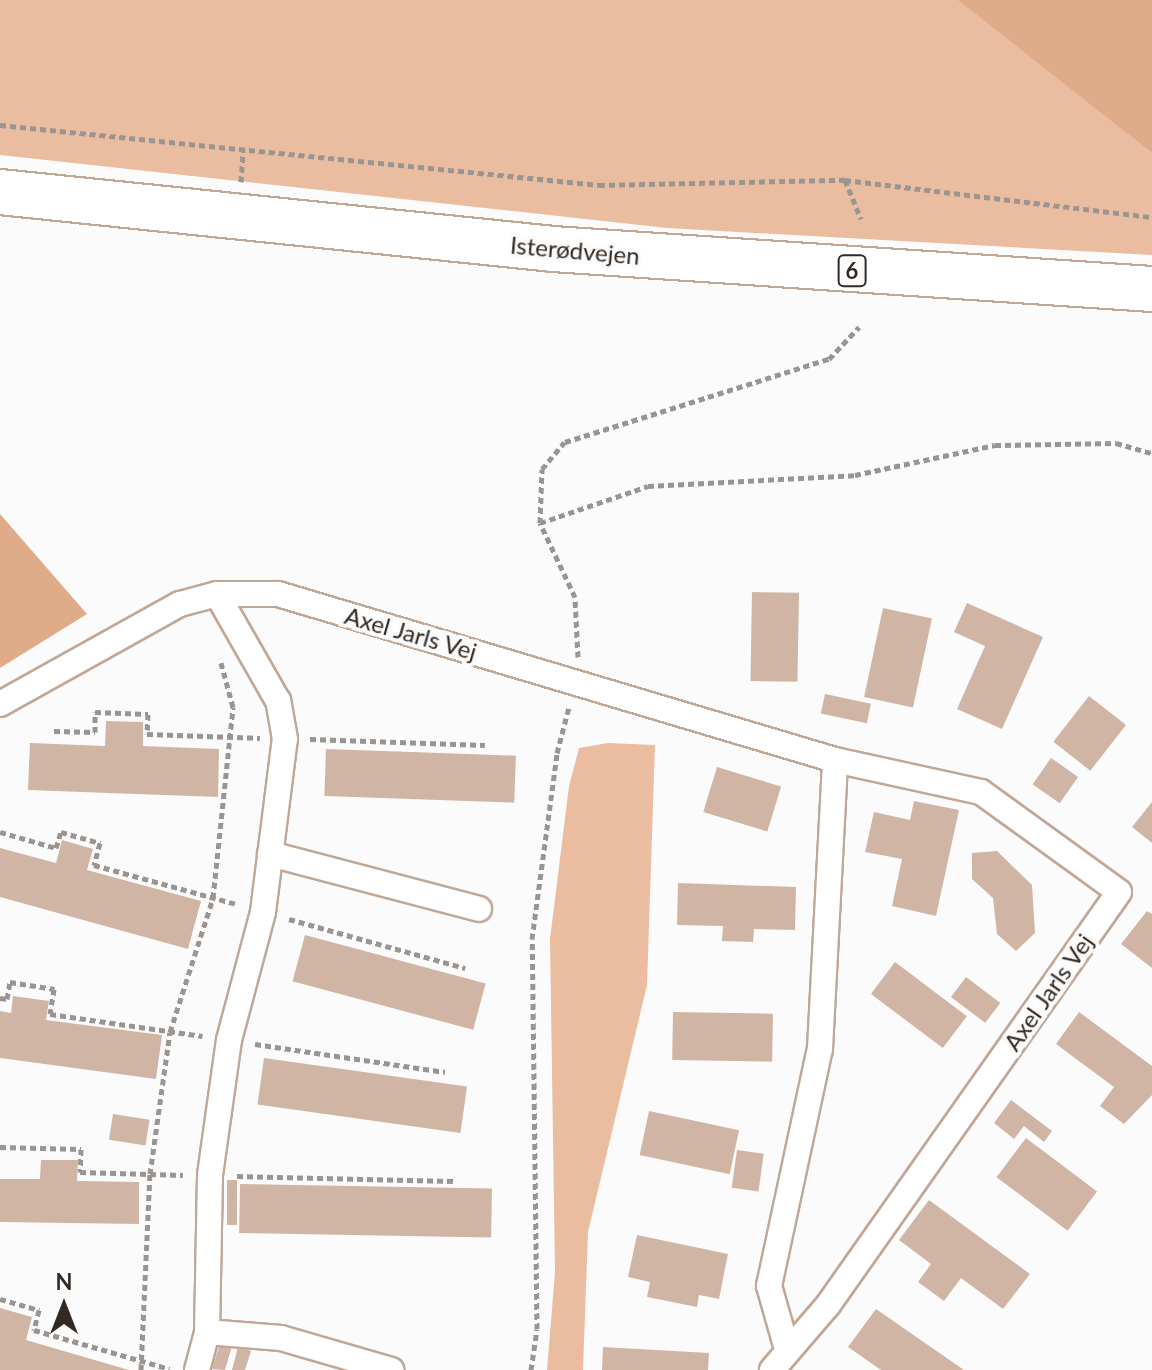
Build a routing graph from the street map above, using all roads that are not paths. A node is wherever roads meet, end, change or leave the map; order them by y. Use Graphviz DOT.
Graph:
graph roads {
  1 [pos="0,192"];
  2 [pos="1152,289"];
  3 [pos="217,594"];
  4 [pos="0,704"];
  5 [pos="835,760"];
  6 [pos="270,854"];
  7 [pos="479,909"];
  8 [pos="207,1332"];
  9 [pos="787,1349"];
  10 [pos="197,1370"];
  11 [pos="391,1370"];
  12 [pos="772,1370"];
  1 -- 2 [label="highway, Isterødvejen / 6"];
  3 -- 4 [label="street, Axel Jarls Vej"];
  3 -- 5 [label="street, Axel Jarls Vej"];
  3 -- 6 [label="street"];
  5 -- 9 [label="street"];
  5 -- 9 [label="street, Axel Jarls Vej"];
  6 -- 7 [label="street"];
  6 -- 8 [label="street"];
  8 -- 10 [label="street"];
  8 -- 11 [label="street"];
  9 -- 12 [label="street, Axel Jarls Vej"];
}
